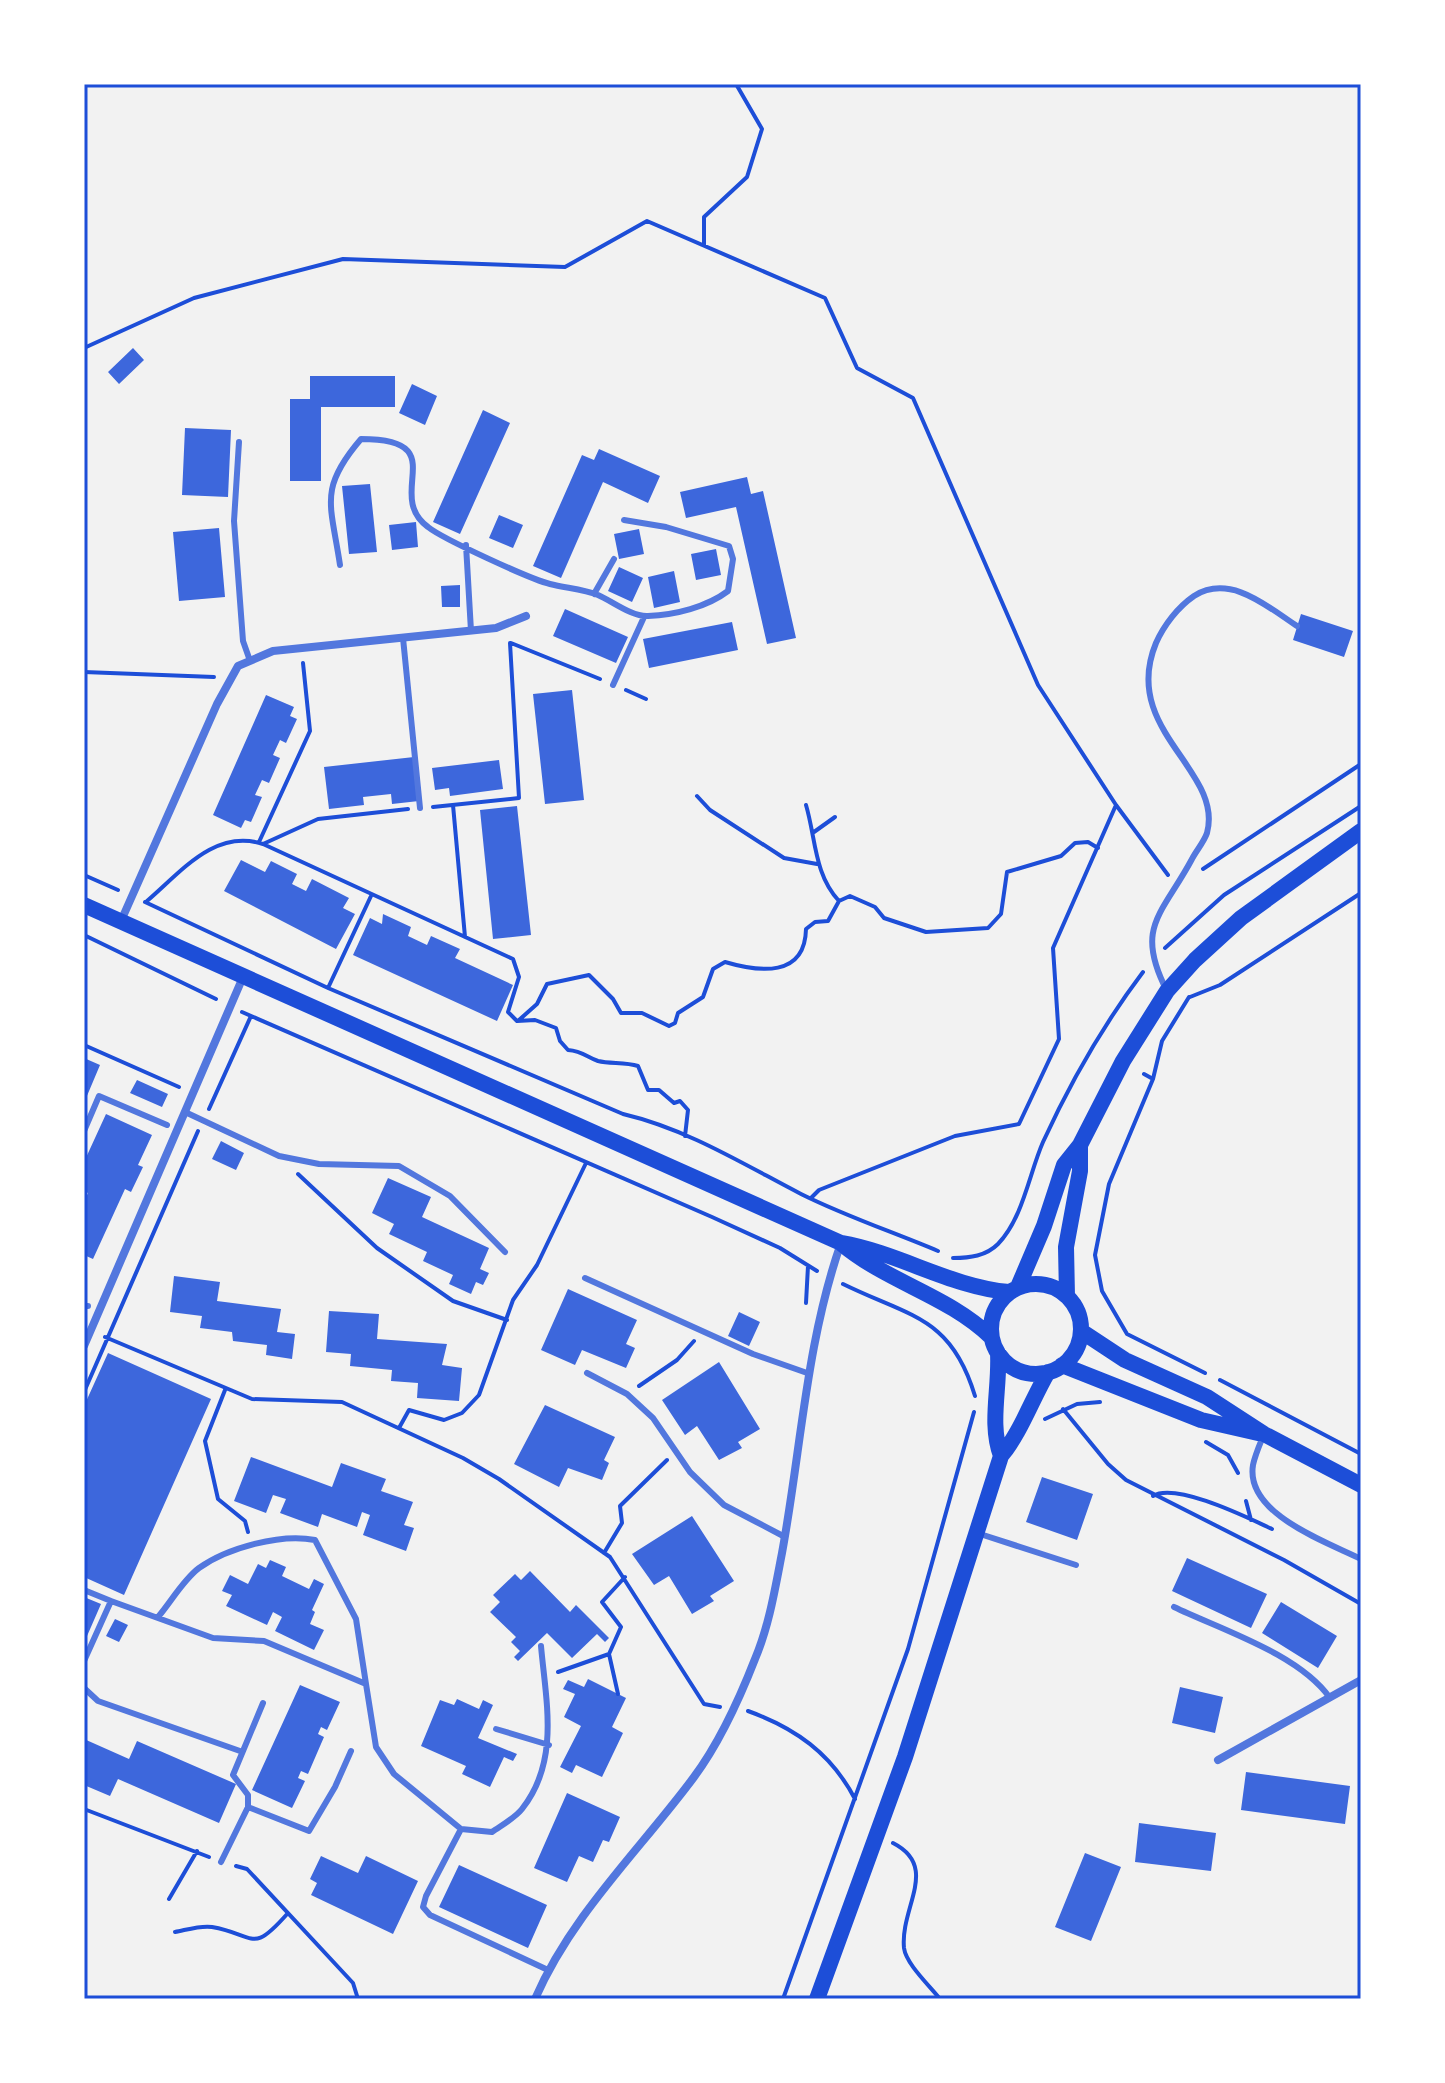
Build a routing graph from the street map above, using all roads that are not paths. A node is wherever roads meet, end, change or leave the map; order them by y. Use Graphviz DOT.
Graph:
graph roads {
  1 [pos="239,442"];
  2 [pos="624,520"];
  3 [pos="466,545"];
  4 [pos="614,559"];
  5 [pos="340,565"];
  6 [pos="594,594"];
  7 [pos="526,616"];
  8 [pos="644,617"];
  9 [pos="1297,626"];
  10 [pos="471,631"];
  11 [pos="403,638"];
  12 [pos="249,658"];
  13 [pos="613,685"];
  14 [pos="420,808"];
  15 [pos="1361,831"];
  16 [pos="84,905"];
  17 [pos="121,922"];
  18 [pos="243,977"];
  19 [pos="1167,991"];
  20 [pos="185,1112"];
  21 [pos="167,1125"];
  22 [pos="85,1127"];
  23 [pos="1080,1145"];
  24 [pos="841,1243"];
  25 [pos="505,1252"];
  26 [pos="585,1278"];
  27 [pos="1014,1290"];
  28 [pos="1067,1296"];
  29 [pos="1081,1331"];
  30 [pos="991,1337"];
  31 [pos="84,1346"];
  32 [pos="998,1353"];
  33 [pos="1055,1368"];
  34 [pos="587,1373"];
  35 [pos="810,1374"];
  36 [pos="1264,1434"];
  37 [pos="1001,1456"];
  38 [pos="1361,1485"];
  39 [pos="977,1533"];
  40 [pos="785,1537"];
  41 [pos="1361,1559"];
  42 [pos="1076,1565"];
  43 [pos="84,1590"];
  44 [pos="111,1601"];
  45 [pos="1174,1607"];
  46 [pos="158,1617"];
  47 [pos="541,1646"];
  48 [pos="84,1661"];
  49 [pos="1361,1680"];
  50 [pos="366,1684"];
  51 [pos="84,1688"];
  52 [pos="1330,1698"];
  53 [pos="263,1703"];
  54 [pos="496,1729"];
  55 [pos="549,1745"];
  56 [pos="240,1751"];
  57 [pos="351,1751"];
  58 [pos="1218,1760"];
  59 [pos="248,1807"];
  60 [pos="461,1829"];
  61 [pos="221,1862"];
  62 [pos="548,1970"];
  63 [pos="535,1999"];
  64 [pos="817,1999"];
  1 -- 12 [label="lane"];
  2 -- 8 [label="lane"];
  3 -- 5 [label="lane"];
  3 -- 6 [label="lane"];
  3 -- 10 [label="lane"];
  4 -- 6 [label="lane"];
  6 -- 8 [label="lane"];
  7 -- 10 [label="street"];
  8 -- 13 [label="lane"];
  9 -- 19 [label="lane"];
  10 -- 11 [label="street"];
  11 -- 12 [label="street"];
  11 -- 14 [label="lane"];
  12 -- 17 [label="street"];
  15 -- 19 [label="main road"];
  16 -- 17 [label="main road"];
  17 -- 18 [label="main road"];
  18 -- 20 [label="street"];
  18 -- 24 [label="main road"];
  19 -- 23 [label="main road"];
  20 -- 25 [label="lane"];
  20 -- 31 [label="street"];
  21 -- 22 [label="lane"];
  23 -- 27 [label="main road"];
  23 -- 28 [label="main road"];
  24 -- 27 [label="main road"];
  24 -- 30 [label="main road"];
  24 -- 35 [label="street"];
  26 -- 35 [label="lane"];
  27 -- 28 [label="main road"];
  27 -- 30 [label="main road"];
  28 -- 29 [label="main road"];
  29 -- 33 [label="main road"];
  29 -- 36 [label="main road"];
  30 -- 32 [label="main road"];
  32 -- 33 [label="main road"];
  32 -- 37 [label="main road"];
  33 -- 36 [label="main road"];
  33 -- 37 [label="main road"];
  34 -- 40 [label="lane"];
  35 -- 40 [label="street"];
  36 -- 38 [label="main road"];
  36 -- 41 [label="lane"];
  37 -- 39 [label="main road"];
  39 -- 42 [label="lane"];
  39 -- 64 [label="main road"];
  40 -- 62 [label="street"];
  43 -- 44 [label="lane"];
  44 -- 46 [label="lane"];
  44 -- 48 [label="lane"];
  45 -- 52 [label="lane"];
  46 -- 50 [label="lane"];
  46 -- 50 [label="lane"];
  47 -- 55 [label="lane"];
  49 -- 52 [label="street"];
  50 -- 60 [label="lane"];
  51 -- 56 [label="lane"];
  52 -- 58 [label="street"];
  53 -- 56 [label="lane"];
  54 -- 55 [label="lane"];
  55 -- 60 [label="lane"];
  56 -- 59 [label="lane"];
  57 -- 59 [label="lane"];
  59 -- 61 [label="lane"];
  60 -- 62 [label="lane"];
  62 -- 63 [label="street"];
}
